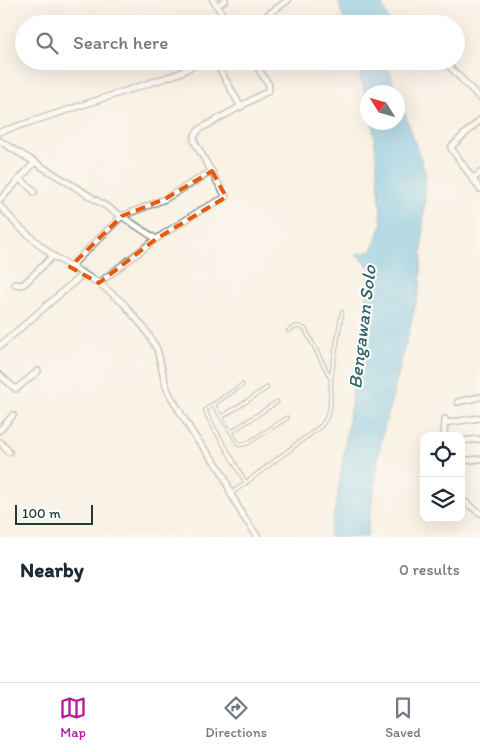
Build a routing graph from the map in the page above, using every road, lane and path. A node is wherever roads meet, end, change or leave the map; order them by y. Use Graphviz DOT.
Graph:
graph roads {
  1 [pos="213,0"];
  2 [pos="225,0"];
  3 [pos="288,0"];
  4 [pos="217,6"];
  5 [pos="223,15"];
  6 [pos="267,15"];
  7 [pos="185,70"];
  8 [pos="220,70"];
  9 [pos="259,70"];
  10 [pos="453,70"];
  11 [pos="480,98"];
  12 [pos="240,107"];
  13 [pos="480,120"];
  14 [pos="0,132"];
  15 [pos="0,141"];
  16 [pos="35,162"];
  17 [pos="212,171"];
  18 [pos="480,174"];
  19 [pos="20,179"];
  20 [pos="474,180"];
  21 [pos="480,189"];
  22 [pos="34,192"];
  23 [pos="0,200"];
  24 [pos="0,206"];
  25 [pos="122,216"];
  26 [pos="156,239"];
  27 [pos="53,256"];
  28 [pos="70,267"];
  29 [pos="83,274"];
  30 [pos="99,283"];
  31 [pos="15,284"];
  32 [pos="342,312"];
  33 [pos="288,331"];
  34 [pos="0,346"];
  35 [pos="38,371"];
  36 [pos="0,375"];
  37 [pos="331,377"];
  38 [pos="242,385"];
  39 [pos="267,388"];
  40 [pos="480,398"];
  41 [pos="277,402"];
  42 [pos="458,402"];
  43 [pos="213,404"];
  44 [pos="14,415"];
  45 [pos="222,418"];
  46 [pos="287,418"];
  47 [pos="480,418"];
  48 [pos="0,430"];
  49 [pos="231,432"];
  50 [pos="444,432"];
  51 [pos="480,438"];
  52 [pos="465,440"];
  53 [pos="0,442"];
  54 [pos="9,452"];
  55 [pos="480,459"];
  56 [pos="465,461"];
  57 [pos="246,483"];
  58 [pos="230,494"];
  59 [pos="465,502"];
  60 [pos="480,513"];
  61 [pos="258,537"];
  1 -- 4 [label="street"];
  2 -- 4 [label="street"];
  3 -- 6 [label="street"];
  4 -- 5 [label="street"];
  7 -- 14 [label="street"];
  8 -- 12 [label="street"];
  9 -- 12 [label="street"];
  10 -- 11 [label="street"];
  12 -- 17 [label="street"];
  13 -- 20 [label="street"];
  15 -- 16 [label="street"];
  16 -- 19 [label="street"];
  16 -- 25 [label="street"];
  17 -- 25 [label="street"];
  17 -- 26 [label="street"];
  18 -- 20 [label="street"];
  19 -- 22 [label="street"];
  19 -- 23 [label="street"];
  20 -- 21 [label="street"];
  24 -- 27 [label="street"];
  25 -- 26 [label="street"];
  25 -- 28 [label="street"];
  26 -- 30 [label="street"];
  27 -- 28 [label="street"];
  27 -- 31 [label="street"];
  28 -- 29 [label="street"];
  29 -- 30 [label="street"];
  29 -- 34 [label="street"];
  30 -- 58 [label="street"];
  32 -- 37 [label="lane"];
  33 -- 37 [label="lane"];
  35 -- 36 [label="street"];
  37 -- 57 [label="lane"];
  38 -- 43 [label="lane"];
  39 -- 45 [label="lane"];
  40 -- 42 [label="street"];
  41 -- 49 [label="lane"];
  43 -- 45 [label="lane"];
  43 -- 57 [label="lane"];
  44 -- 48 [label="street"];
  45 -- 49 [label="lane"];
  46 -- 49 [label="lane"];
  47 -- 50 [label="street"];
  51 -- 52 [label="street"];
  53 -- 54 [label="street"];
  55 -- 56 [label="street"];
  57 -- 58 [label="lane"];
  58 -- 61 [label="street"];
  59 -- 60 [label="street"];
}
